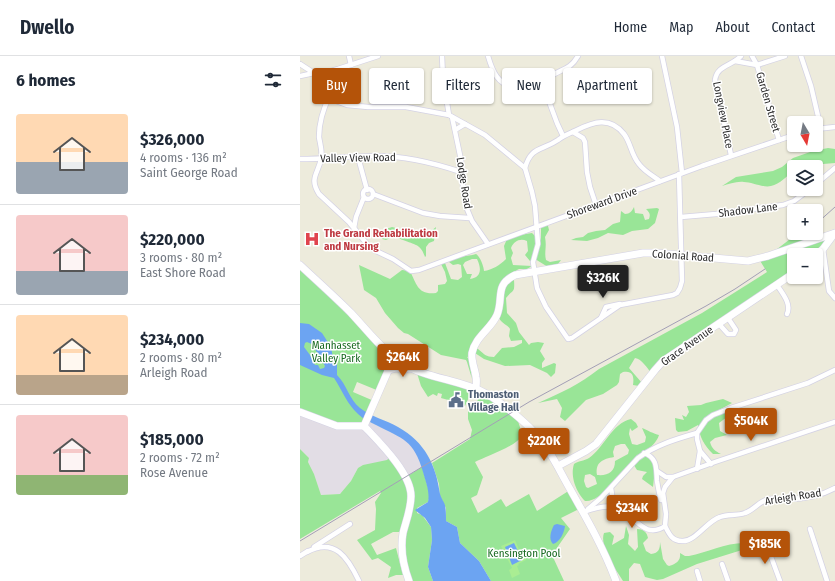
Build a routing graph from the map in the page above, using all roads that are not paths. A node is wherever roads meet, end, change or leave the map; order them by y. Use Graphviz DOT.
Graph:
graph roads {
  1 [pos="349,56"];
  2 [pos="378,56"];
  3 [pos="442,56"];
  4 [pos="488,56"];
  5 [pos="578,56"];
  6 [pos="662,56"];
  7 [pos="741,56"];
  8 [pos="752,56"];
  9 [pos="785,56"];
  10 [pos="801,56"];
  11 [pos="735,61"];
  12 [pos="300,64"];
  13 [pos="757,64"];
  14 [pos="351,65"];
  15 [pos="339,68"];
  16 [pos="312,72"];
  17 [pos="312,74"];
  18 [pos="555,74"];
  19 [pos="300,76"];
  20 [pos="502,81"];
  21 [pos="327,104"];
  22 [pos="347,104"];
  23 [pos="549,104"];
  24 [pos="451,116"];
  25 [pos="816,116"];
  26 [pos="465,124"];
  27 [pos="835,127"];
  28 [pos="823,128"];
  29 [pos="455,130"];
  30 [pos="573,132"];
  31 [pos="563,136"];
  32 [pos="787,137"];
  33 [pos="779,140"];
  34 [pos="731,155"];
  35 [pos="358,157"];
  36 [pos="322,158"];
  37 [pos="300,159"];
  38 [pos="525,168"];
  39 [pos="835,168"];
  40 [pos="461,172"];
  41 [pos="681,174"];
  42 [pos="823,178"];
  43 [pos="660,181"];
  44 [pos="367,190"];
  45 [pos="373,194"];
  46 [pos="801,196"];
  47 [pos="364,197"];
  48 [pos="596,205"];
  49 [pos="681,217"];
  50 [pos="470,218"];
  51 [pos="536,227"];
  52 [pos="354,228"];
  53 [pos="834,234"];
  54 [pos="488,244"];
  55 [pos="823,249"];
  56 [pos="682,255"];
  57 [pos="300,265"];
  58 [pos="534,271"];
  59 [pos="787,278"];
  60 [pos="777,285"];
  61 [pos="835,298"];
  62 [pos="787,314"];
  63 [pos="728,318"];
  64 [pos="719,324"];
  65 [pos="386,351"];
  66 [pos="394,357"];
  67 [pos="389,368"];
  68 [pos="416,370"];
  69 [pos="835,370"];
  70 [pos="476,389"];
  71 [pos="300,412"];
  72 [pos="366,420"];
  73 [pos="835,422"];
  74 [pos="697,433"];
  75 [pos="700,451"];
  76 [pos="644,453"];
  77 [pos="711,464"];
  78 [pos="558,466"];
  79 [pos="696,469"];
  80 [pos="657,470"];
  81 [pos="673,478"];
  82 [pos="611,488"];
  83 [pos="835,488"];
  84 [pos="614,507"];
  85 [pos="666,511"];
  86 [pos="583,512"];
  87 [pos="350,524"];
  88 [pos="662,528"];
  89 [pos="810,529"];
  90 [pos="769,546"];
  91 [pos="307,552"];
  92 [pos="300,556"];
  93 [pos="722,564"];
  94 [pos="696,571"];
  95 [pos="356,575"];
  96 [pos="355,581"];
  97 [pos="359,581"];
  98 [pos="409,581"];
  99 [pos="616,581"];
  100 [pos="700,581"];
  101 [pos="728,581"];
  102 [pos="780,581"];
  103 [pos="827,581"];
  1 -- 14 [label="street"];
  2 -- 14 [label="street"];
  3 -- 24 [label="street, Lodge Road"];
  4 -- 20 [label="street"];
  5 -- 18 [label="street"];
  6 -- 41 [label="street"];
  7 -- 11 [label="street"];
  8 -- 13 [label="street, Garden Street"];
  9 -- 13 [label="street"];
  10 -- 25 [label="street"];
  11 -- 13 [label="street, Garden Street"];
  11 -- 34 [label="street, Longview Place"];
  12 -- 16 [label="street"];
  13 -- 33 [label="street, Garden Street"];
  14 -- 15 [label="street"];
  17 -- 19 [label="street"];
  21 -- 36 [label="street"];
  22 -- 24 [label="street"];
  23 -- 31 [label="street"];
  24 -- 26 [label="street"];
  24 -- 29 [label="street, Lodge Road"];
  26 -- 29 [label="street"];
  26 -- 38 [label="street"];
  27 -- 28 [label="street"];
  29 -- 40 [label="street, Lodge Road"];
  30 -- 31 [label="street"];
  30 -- 43 [label="street"];
  30 -- 48 [label="street"];
  31 -- 38 [label="street"];
  32 -- 33 [label="street, Shoreward Drive"];
  33 -- 34 [label="street, Shoreward Drive"];
  34 -- 41 [label="street, Shoreward Drive"];
  35 -- 36 [label="street, Valley View Road"];
  35 -- 40 [label="street, Valley View Road"];
  35 -- 44 [label="street"];
  36 -- 37 [label="street, Valley View Road"];
  36 -- 52 [label="street"];
  38 -- 51 [label="street"];
  39 -- 42 [label="street"];
  40 -- 50 [label="street, Lodge Road"];
  41 -- 43 [label="street, Shoreward Drive"];
  41 -- 49 [label="street"];
  43 -- 48 [label="street, Shoreward Drive"];
  44 -- 45 [label="street"];
  44 -- 47 [label="street"];
  45 -- 47 [label="street"];
  45 -- 50 [label="street"];
  46 -- 49 [label="street, Shadow Lane"];
  47 -- 52 [label="street"];
  48 -- 51 [label="street, Shoreward Drive"];
  49 -- 56 [label="street"];
  50 -- 54 [label="street, Lodge Road"];
  51 -- 54 [label="street, Shoreward Drive"];
  51 -- 58 [label="street"];
  52 -- 54 [label="street, Shoreward Drive"];
  53 -- 55 [label="street"];
  53 -- 56 [label="street, Colonial Road"];
  55 -- 61 [label="street"];
  56 -- 58 [label="street, Colonial Road"];
  56 -- 58 [label="street"];
  57 -- 65 [label="street"];
  58 -- 70 [label="street, Colonial Road"];
  59 -- 60 [label="street, Grace Avenue"];
  60 -- 62 [label="street"];
  60 -- 63 [label="street, Grace Avenue"];
  63 -- 64 [label="street, Grace Avenue"];
  63 -- 64 [label="street"];
  64 -- 78 [label="street, Grace Avenue"];
  65 -- 66 [label="street"];
  65 -- 67 [label="street"];
  66 -- 67 [label="street"];
  66 -- 68 [label="street"];
  67 -- 68 [label="street"];
  67 -- 72 [label="street"];
  68 -- 70 [label="street"];
  69 -- 74 [label="street"];
  70 -- 78 [label="street"];
  71 -- 72 [label="street"];
  72 -- 98 [label="street"];
  73 -- 77 [label="street"];
  74 -- 75 [label="street"];
  74 -- 76 [label="street"];
  75 -- 77 [label="street"];
  75 -- 79 [label="street"];
  76 -- 80 [label="street"];
  76 -- 82 [label="street"];
  77 -- 79 [label="street"];
  78 -- 86 [label="street"];
  79 -- 81 [label="street"];
  80 -- 81 [label="street"];
  80 -- 85 [label="street"];
  81 -- 85 [label="street"];
  82 -- 84 [label="street"];
  82 -- 86 [label="street"];
  83 -- 88 [label="street, Arleigh Road"];
  84 -- 86 [label="street"];
  84 -- 88 [label="street"];
  85 -- 88 [label="street"];
  86 -- 99 [label="street"];
  87 -- 91 [label="street"];
  89 -- 103 [label="street"];
  90 -- 102 [label="street"];
  91 -- 92 [label="street"];
  91 -- 95 [label="street"];
  93 -- 101 [label="street"];
  94 -- 100 [label="street"];
  95 -- 96 [label="street"];
  95 -- 97 [label="street"];
}
